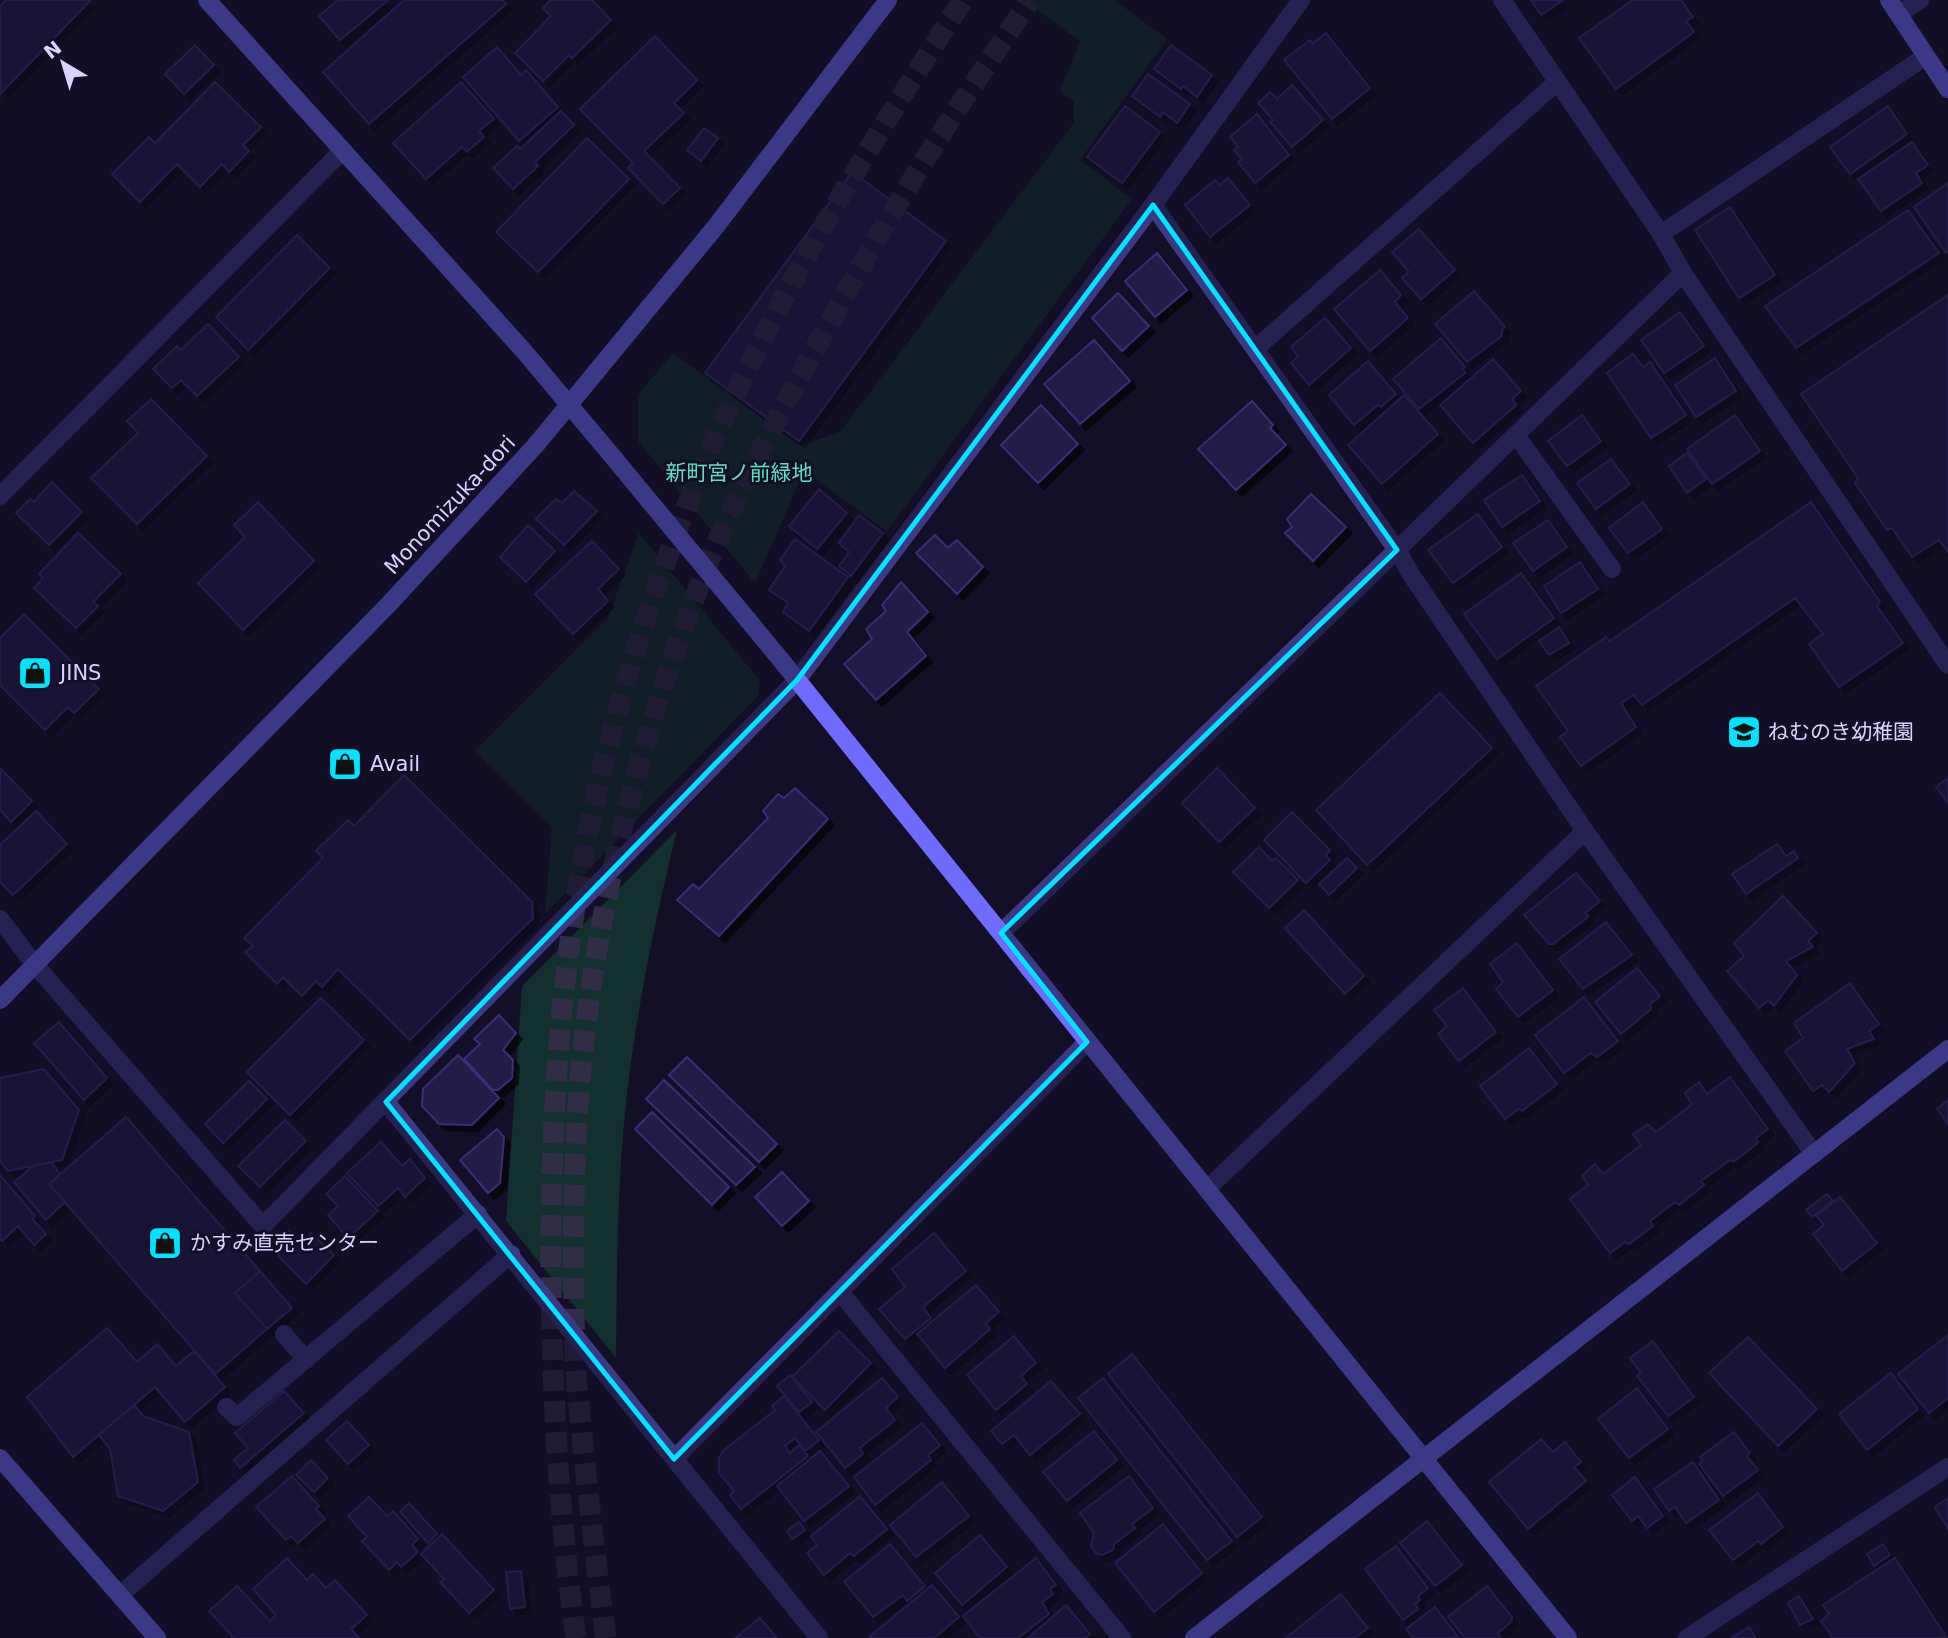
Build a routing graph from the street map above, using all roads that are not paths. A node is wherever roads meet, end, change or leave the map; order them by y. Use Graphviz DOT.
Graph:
graph roads {
  1 [pos="207,0"];
  2 [pos="888,0"];
  3 [pos="1301,0"];
  4 [pos="1502,0"];
  5 [pos="1920,0"];
  6 [pos="1894,7"];
  7 [pos="1926,56"];
  8 [pos="1557,82"];
  9 [pos="1948,89"];
  10 [pos="343,150"];
  11 [pos="1153,205"];
  12 [pos="1661,234"];
  13 [pos="1683,273"];
  14 [pos="1255,349"];
  15 [pos="570,405"];
  16 [pos="1517,435"];
  17 [pos="0,496"];
  18 [pos="1397,550"];
  19 [pos="1612,569"];
  20 [pos="1948,665"];
  21 [pos="797,680"];
  22 [pos="1585,831"];
  23 [pos="0,919"];
  24 [pos="1001,933"];
  25 [pos="35,965"];
  26 [pos="0,1000"];
  27 [pos="1087,1042"];
  28 [pos="1948,1049"];
  29 [pos="386,1102"];
  30 [pos="1814,1154"];
  31 [pos="1207,1189"];
  32 [pos="478,1214"];
  33 [pos="511,1254"];
  34 [pos="840,1292"];
  35 [pos="284,1334"];
  36 [pos="306,1360"];
  37 [pos="226,1407"];
  38 [pos="0,1458"];
  39 [pos="674,1459"];
  40 [pos="1424,1459"];
  41 [pos="1948,1468"];
  42 [pos="120,1595"];
  43 [pos="157,1638"];
  44 [pos="819,1638"];
  45 [pos="1122,1638"];
  46 [pos="1194,1638"];
  47 [pos="1568,1638"];
  48 [pos="1687,1638"];
  1 -- 10 [label="street"];
  2 -- 15 [label="street, Monomizuka-dori"];
  3 -- 11 [label="street"];
  4 -- 8 [label="street"];
  5 -- 6 [label="street"];
  6 -- 7 [label="street"];
  7 -- 9 [label="street"];
  7 -- 12 [label="street"];
  8 -- 12 [label="street"];
  8 -- 14 [label="street"];
  10 -- 15 [label="street"];
  10 -- 17 [label="street"];
  11 -- 14 [label="street"];
  11 -- 21 [label="street"];
  12 -- 13 [label="street"];
  13 -- 16 [label="street"];
  13 -- 20 [label="street"];
  14 -- 18 [label="street"];
  15 -- 21 [label="street"];
  15 -- 25 [label="street, Monomizuka-dori"];
  16 -- 18 [label="street"];
  16 -- 19 [label="street"];
  18 -- 22 [label="street"];
  18 -- 24 [label="street"];
  21 -- 24 [label="street"];
  21 -- 29 [label="street"];
  22 -- 30 [label="street"];
  22 -- 31 [label="street"];
  23 -- 25 [label="street"];
  24 -- 27 [label="street"];
  25 -- 26 [label="street, Monomizuka-dori"];
  25 -- 29 [label="street"];
  27 -- 31 [label="street"];
  27 -- 34 [label="street"];
  28 -- 30 [label="street"];
  29 -- 32 [label="street"];
  30 -- 40 [label="street"];
  31 -- 40 [label="street"];
  32 -- 33 [label="street"];
  32 -- 36 [label="street"];
  33 -- 39 [label="street"];
  33 -- 42 [label="street"];
  34 -- 39 [label="street"];
  34 -- 45 [label="street"];
  35 -- 36 [label="street"];
  36 -- 37 [label="street"];
  38 -- 42 [label="street"];
  39 -- 44 [label="street"];
  40 -- 46 [label="street"];
  40 -- 47 [label="street"];
  41 -- 48 [label="street"];
  42 -- 43 [label="street"];
}
